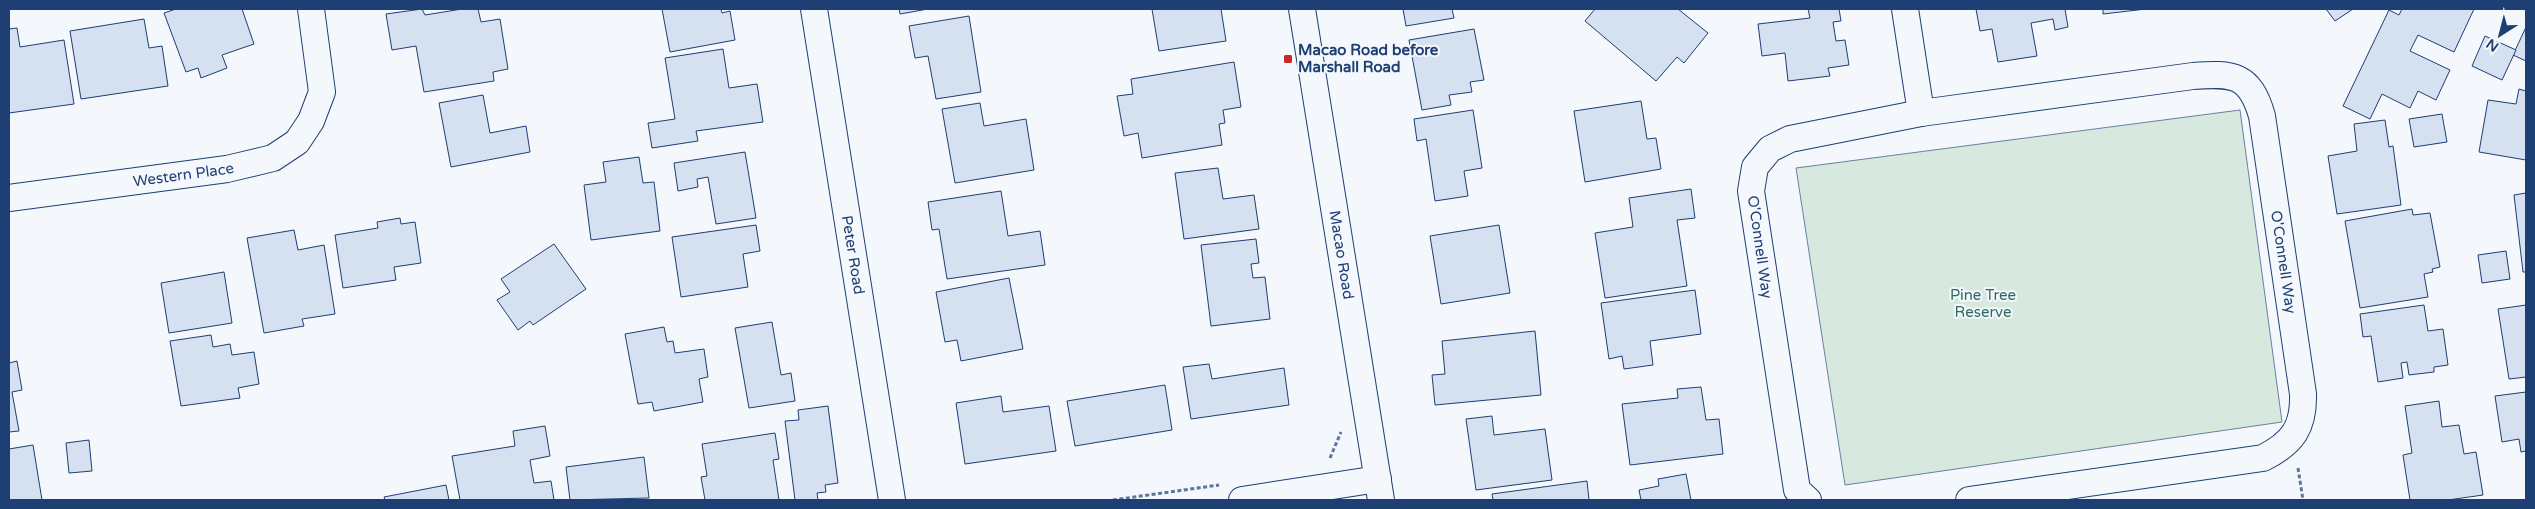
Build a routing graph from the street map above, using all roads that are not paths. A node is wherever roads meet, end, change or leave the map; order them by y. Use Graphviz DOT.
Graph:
graph roads {
  1 [pos="311,9"];
  2 [pos="814,9"];
  3 [pos="1302,9"];
  4 [pos="1905,9"];
  5 [pos="1921,114"];
  6 [pos="9,198"];
  7 [pos="1379,490"];
  8 [pos="892,500"];
  9 [pos="1242,500"];
  10 [pos="1808,500"];
  11 [pos="1969,500"];
  1 -- 6 [label="street, Western Place"];
  2 -- 8 [label="street, Peter Road"];
  3 -- 7 [label="street, Macao Road"];
  4 -- 5 [label="street"];
  5 -- 10 [label="street, O'Connell Way"];
  5 -- 11 [label="street, O'Connell Way"];
  7 -- 9 [label="street"];
}
